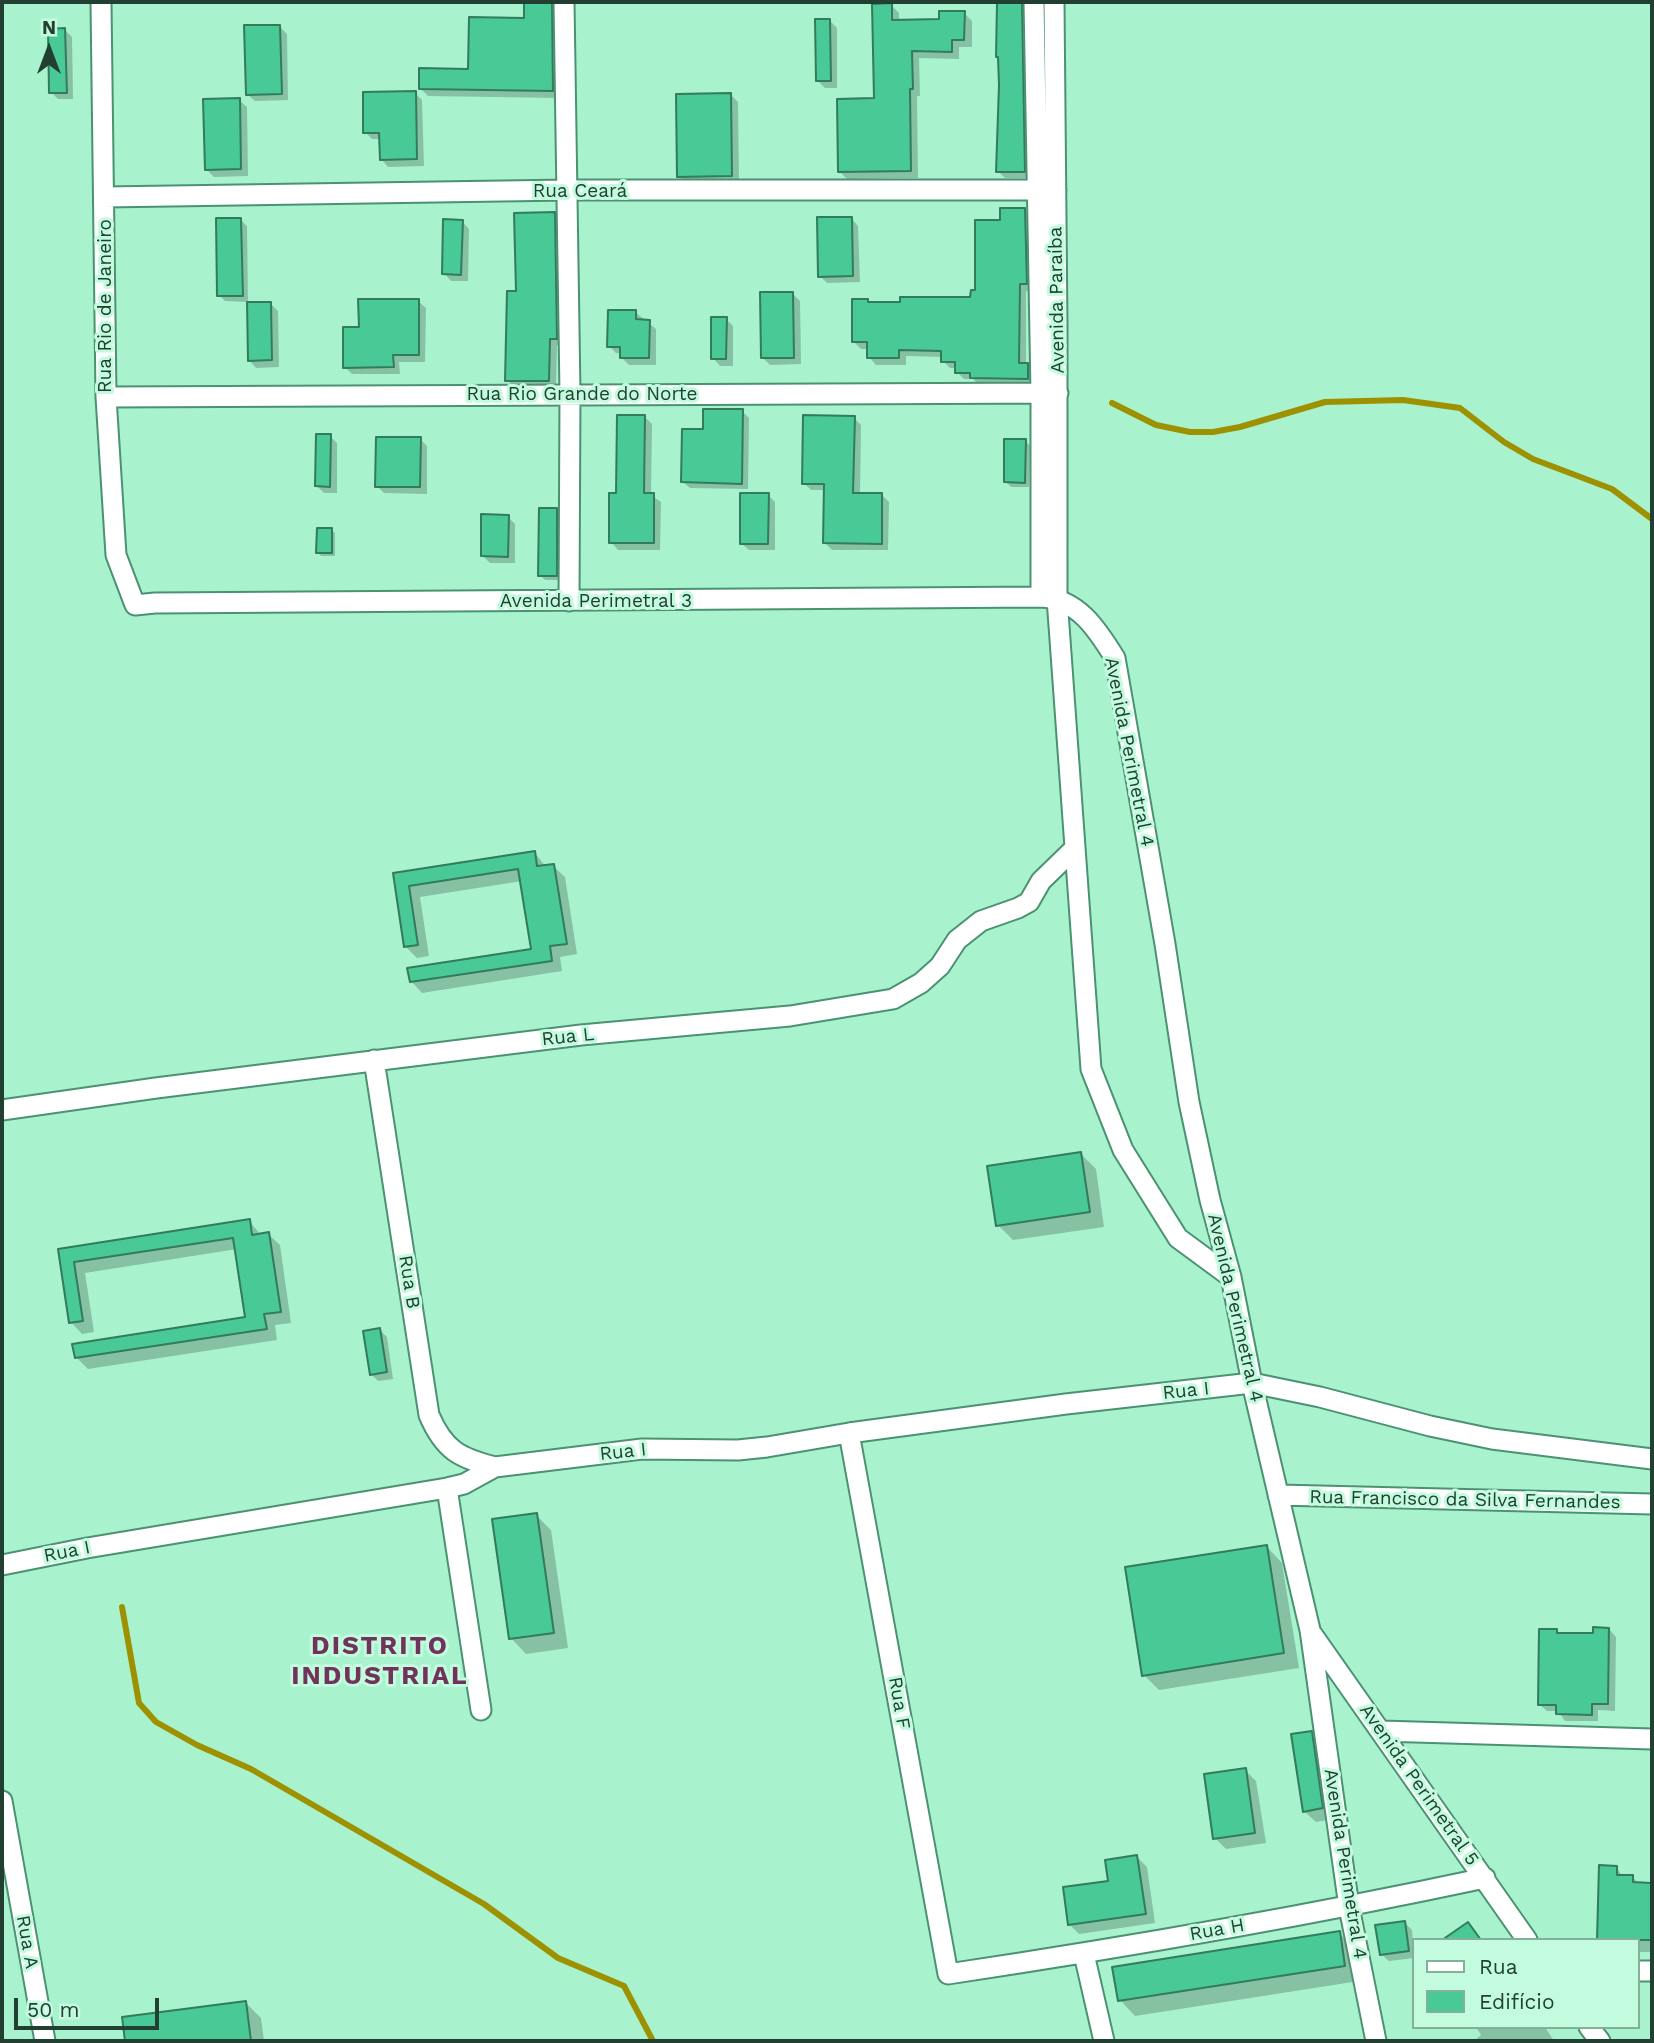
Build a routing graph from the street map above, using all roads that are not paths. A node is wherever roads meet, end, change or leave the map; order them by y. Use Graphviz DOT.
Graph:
graph roads {
  1 [pos="101,2"];
  2 [pos="565,2"];
  3 [pos="1034,2"];
  4 [pos="1054,2"];
  5 [pos="1047,190"];
  6 [pos="568,191"];
  7 [pos="105,197"];
  8 [pos="1050,393"];
  9 [pos="570,394"];
  10 [pos="106,397"];
  11 [pos="1049,598"];
  12 [pos="569,601"];
  13 [pos="135,606"];
  14 [pos="1075,848"];
  15 [pos="374,1060"];
  16 [pos="2,1110"];
  17 [pos="1231,1277"];
  18 [pos="1252,1383"];
  19 [pos="849,1433"];
  20 [pos="1652,1459"];
  21 [pos="495,1467"];
  22 [pos="447,1488"];
  23 [pos="1278,1495"];
  24 [pos="1652,1504"];
  25 [pos="2,1565"];
  26 [pos="1310,1630"];
  27 [pos="481,1710"];
  28 [pos="1381,1731"];
  29 [pos="1652,1740"];
  30 [pos="2,1801"];
  31 [pos="1485,1878"];
  32 [pos="1349,1907"];
  33 [pos="1526,1938"];
  34 [pos="1084,1954"];
  35 [pos="948,1974"];
  36 [pos="46,2041"];
  37 [pos="1104,2041"];
  38 [pos="1376,2041"];
  1 -- 7 [label="street, Rua Rio de Janeiro"];
  2 -- 6 [label="street"];
  3 -- 5 [label="street, Avenida Paraíba"];
  4 -- 5 [label="street, Avenida Paraíba"];
  5 -- 6 [label="street, Rua Ceará"];
  5 -- 8 [label="street, Avenida Paraíba"];
  6 -- 7 [label="street, Rua Ceará"];
  6 -- 9 [label="street"];
  7 -- 10 [label="street, Rua Rio de Janeiro"];
  8 -- 9 [label="street, Rua Rio Grande do Norte"];
  8 -- 11 [label="street, Avenida Paraíba"];
  9 -- 10 [label="street, Rua Rio Grande do Norte"];
  9 -- 12 [label="street"];
  10 -- 13 [label="street, Rua Rio de Janeiro"];
  11 -- 12 [label="street, Avenida Perimetral 3"];
  11 -- 14 [label="street, Avenida Paraíba"];
  11 -- 17 [label="street, Avenida Perimetral 4"];
  12 -- 13 [label="street, Avenida Perimetral 3"];
  14 -- 15 [label="street, Rua L"];
  14 -- 17 [label="street, Avenida Paraíba"];
  15 -- 16 [label="street, Rua L"];
  15 -- 21 [label="street, Rua B"];
  17 -- 18 [label="street, Avenida Perimetral 4"];
  18 -- 19 [label="street, Rua I"];
  18 -- 20 [label="street, Rua I"];
  18 -- 23 [label="street, Avenida Perimetral 4"];
  19 -- 21 [label="street, Rua I"];
  19 -- 35 [label="street, Rua F"];
  21 -- 22 [label="street, Rua I"];
  22 -- 25 [label="street, Rua I"];
  22 -- 27 [label="street"];
  23 -- 24 [label="street, Rua Francisco da Silva Fernandes"];
  23 -- 26 [label="street, Avenida Perimetral 4"];
  26 -- 28 [label="street, Avenida Perimetral 5"];
  26 -- 32 [label="street, Avenida Perimetral 4"];
  28 -- 29 [label="street"];
  28 -- 31 [label="street, Avenida Perimetral 5"];
  30 -- 36 [label="street, Rua A"];
  31 -- 32 [label="street, Rua H"];
  31 -- 33 [label="street, Avenida Perimetral 5"];
  32 -- 34 [label="street, Rua H"];
  32 -- 38 [label="street, Avenida Perimetral 4"];
  34 -- 35 [label="street, Rua H"];
  34 -- 37 [label="street"];
}
